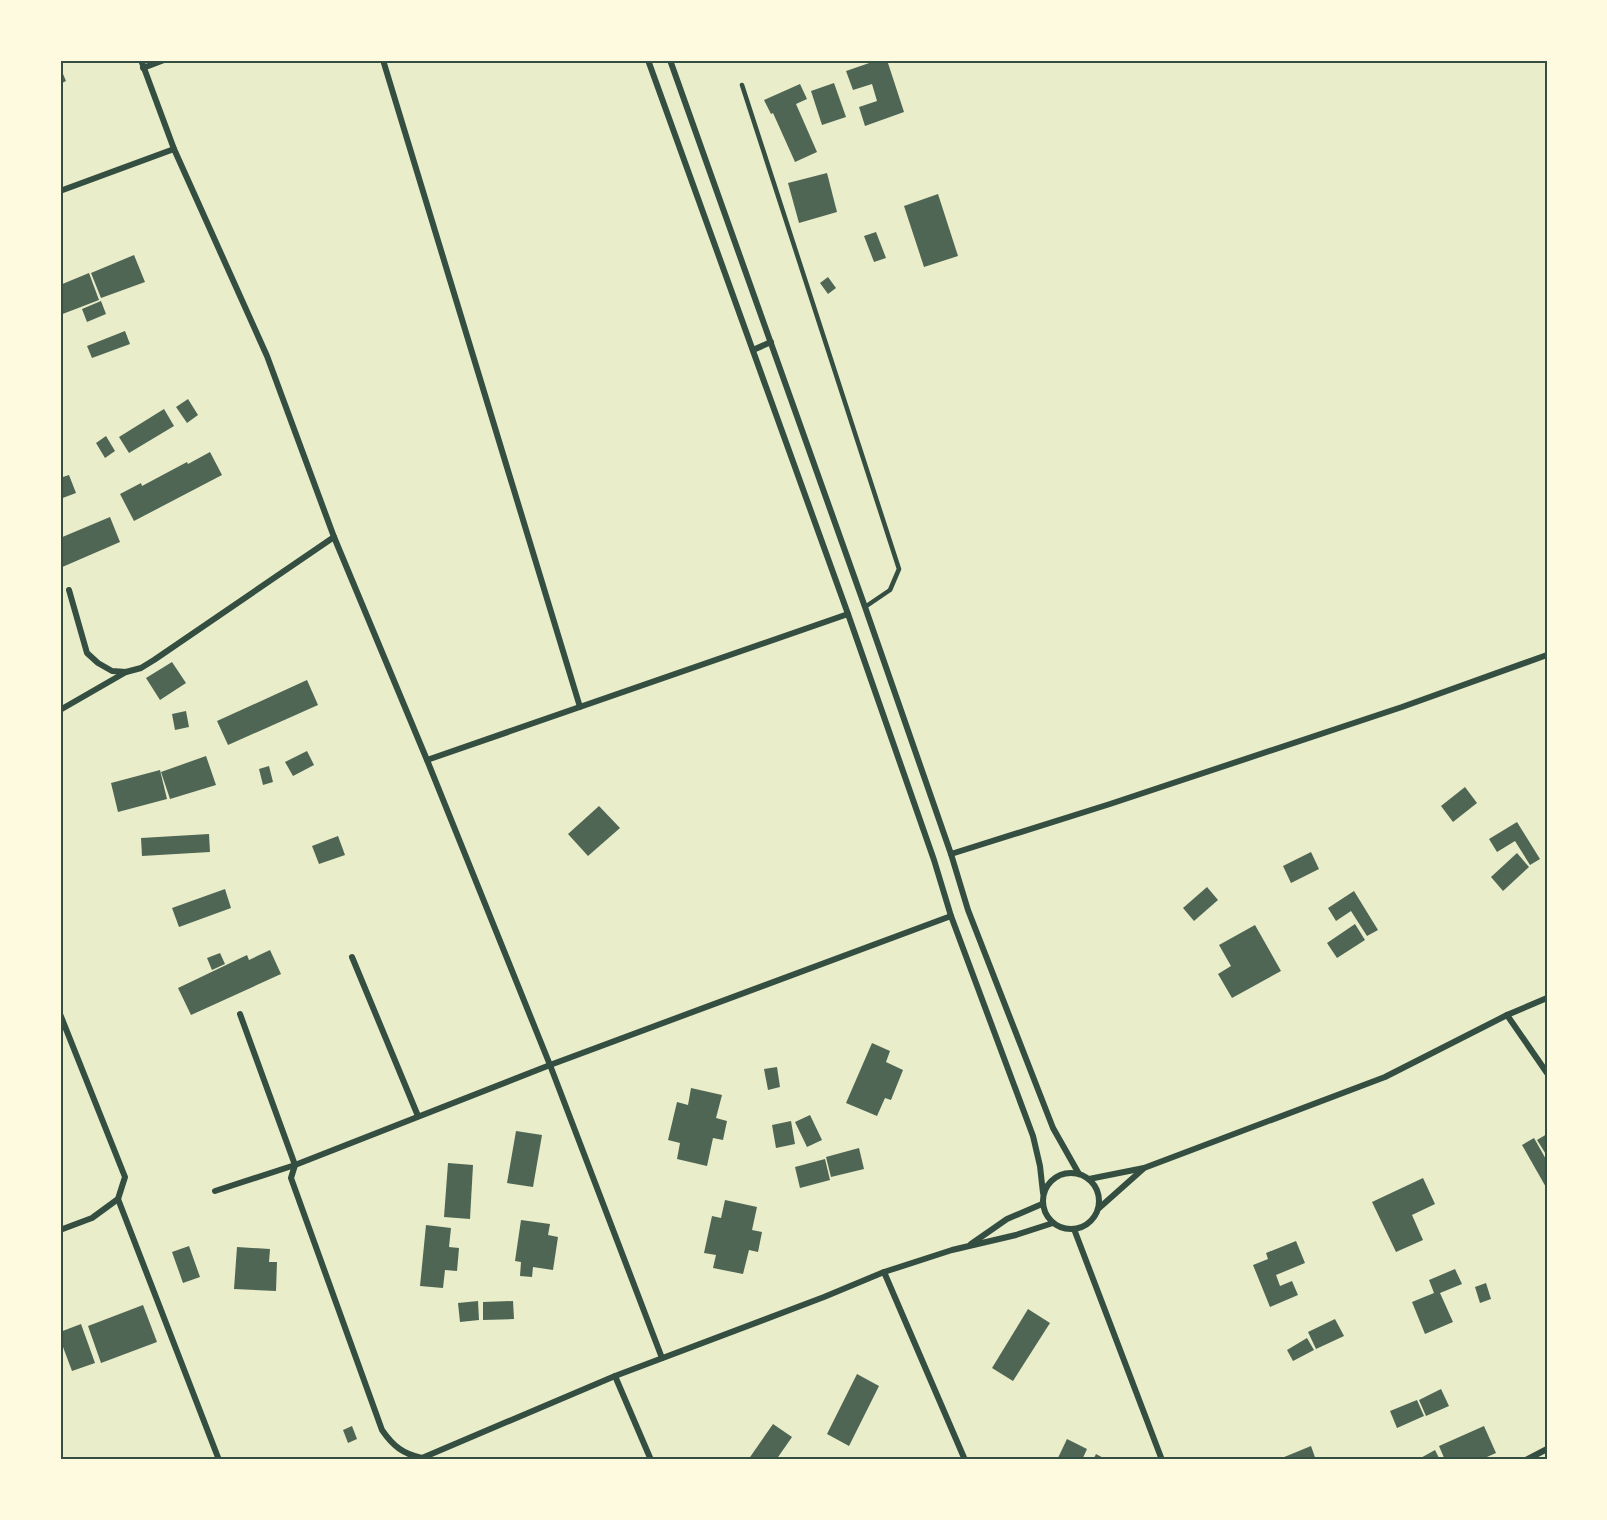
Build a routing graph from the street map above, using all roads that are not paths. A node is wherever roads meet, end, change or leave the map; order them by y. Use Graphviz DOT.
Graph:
graph roads {
  1 [pos="141,60"];
  2 [pos="164,60"];
  3 [pos="383,60"];
  4 [pos="648,60"];
  5 [pos="670,60"];
  6 [pos="143,68"];
  7 [pos="742,85"];
  8 [pos="174,148"];
  9 [pos="60,191"];
  10 [pos="771,342"];
  11 [pos="753,350"];
  12 [pos="334,537"];
  13 [pos="69,590"];
  14 [pos="865,607"];
  15 [pos="848,614"];
  16 [pos="1547,655"];
  17 [pos="126,672"];
  18 [pos="580,707"];
  19 [pos="60,710"];
  20 [pos="428,760"];
  21 [pos="951,854"];
  22 [pos="951,916"];
  23 [pos="352,957"];
  24 [pos="1547,998"];
  25 [pos="60,1014"];
  26 [pos="240,1014"];
  27 [pos="1507,1015"];
  28 [pos="550,1065"];
  29 [pos="1547,1073"];
  30 [pos="417,1116"];
  31 [pos="295,1165"];
  32 [pos="1144,1168"];
  33 [pos="1079,1174"];
  34 [pos="1089,1179"];
  35 [pos="215,1191"];
  36 [pos="1043,1193"];
  37 [pos="118,1199"];
  38 [pos="1042,1204"];
  39 [pos="1098,1209"];
  40 [pos="1053,1223"];
  41 [pos="1074,1229"];
  42 [pos="60,1230"];
  43 [pos="968,1246"];
  44 [pos="884,1272"];
  45 [pos="662,1358"];
  46 [pos="615,1376"];
  47 [pos="1547,1449"];
  48 [pos="219,1460"];
  49 [pos="651,1460"];
  50 [pos="965,1460"];
  51 [pos="1162,1460"];
  52 [pos="1526,1460"];
  1 -- 6 [label="street"];
  2 -- 6 [label="street"];
  3 -- 18 [label="street"];
  4 -- 11 [label="street"];
  5 -- 10 [label="street"];
  6 -- 8 [label="street"];
  7 -- 14 [label="lane"];
  8 -- 9 [label="street"];
  8 -- 12 [label="street"];
  10 -- 11 [label="street"];
  10 -- 14 [label="street"];
  11 -- 15 [label="street"];
  12 -- 17 [label="street"];
  12 -- 20 [label="street"];
  13 -- 17 [label="street"];
  14 -- 21 [label="street"];
  15 -- 18 [label="street"];
  15 -- 22 [label="street"];
  16 -- 21 [label="street"];
  17 -- 19 [label="street"];
  18 -- 20 [label="street"];
  20 -- 28 [label="street"];
  21 -- 33 [label="street"];
  22 -- 28 [label="street"];
  22 -- 36 [label="street"];
  23 -- 30 [label="street"];
  24 -- 27 [label="street"];
  25 -- 37 [label="street"];
  26 -- 31 [label="street"];
  27 -- 29 [label="street"];
  27 -- 32 [label="street"];
  28 -- 30 [label="street"];
  28 -- 45 [label="street"];
  30 -- 31 [label="street"];
  31 -- 35 [label="street"];
  31 -- 46 [label="street"];
  32 -- 34 [label="street"];
  32 -- 39 [label="street"];
  33 -- 34 [label="street"];
  33 -- 36 [label="street"];
  34 -- 39 [label="street"];
  36 -- 38 [label="street"];
  37 -- 42 [label="street"];
  37 -- 48 [label="street"];
  38 -- 40 [label="street"];
  38 -- 43 [label="street"];
  39 -- 41 [label="street"];
  40 -- 41 [label="street"];
  40 -- 43 [label="street"];
  41 -- 51 [label="street"];
  43 -- 44 [label="street"];
  44 -- 45 [label="street"];
  44 -- 50 [label="street"];
  45 -- 46 [label="street"];
  46 -- 49 [label="street"];
  47 -- 52 [label="street"];
}
